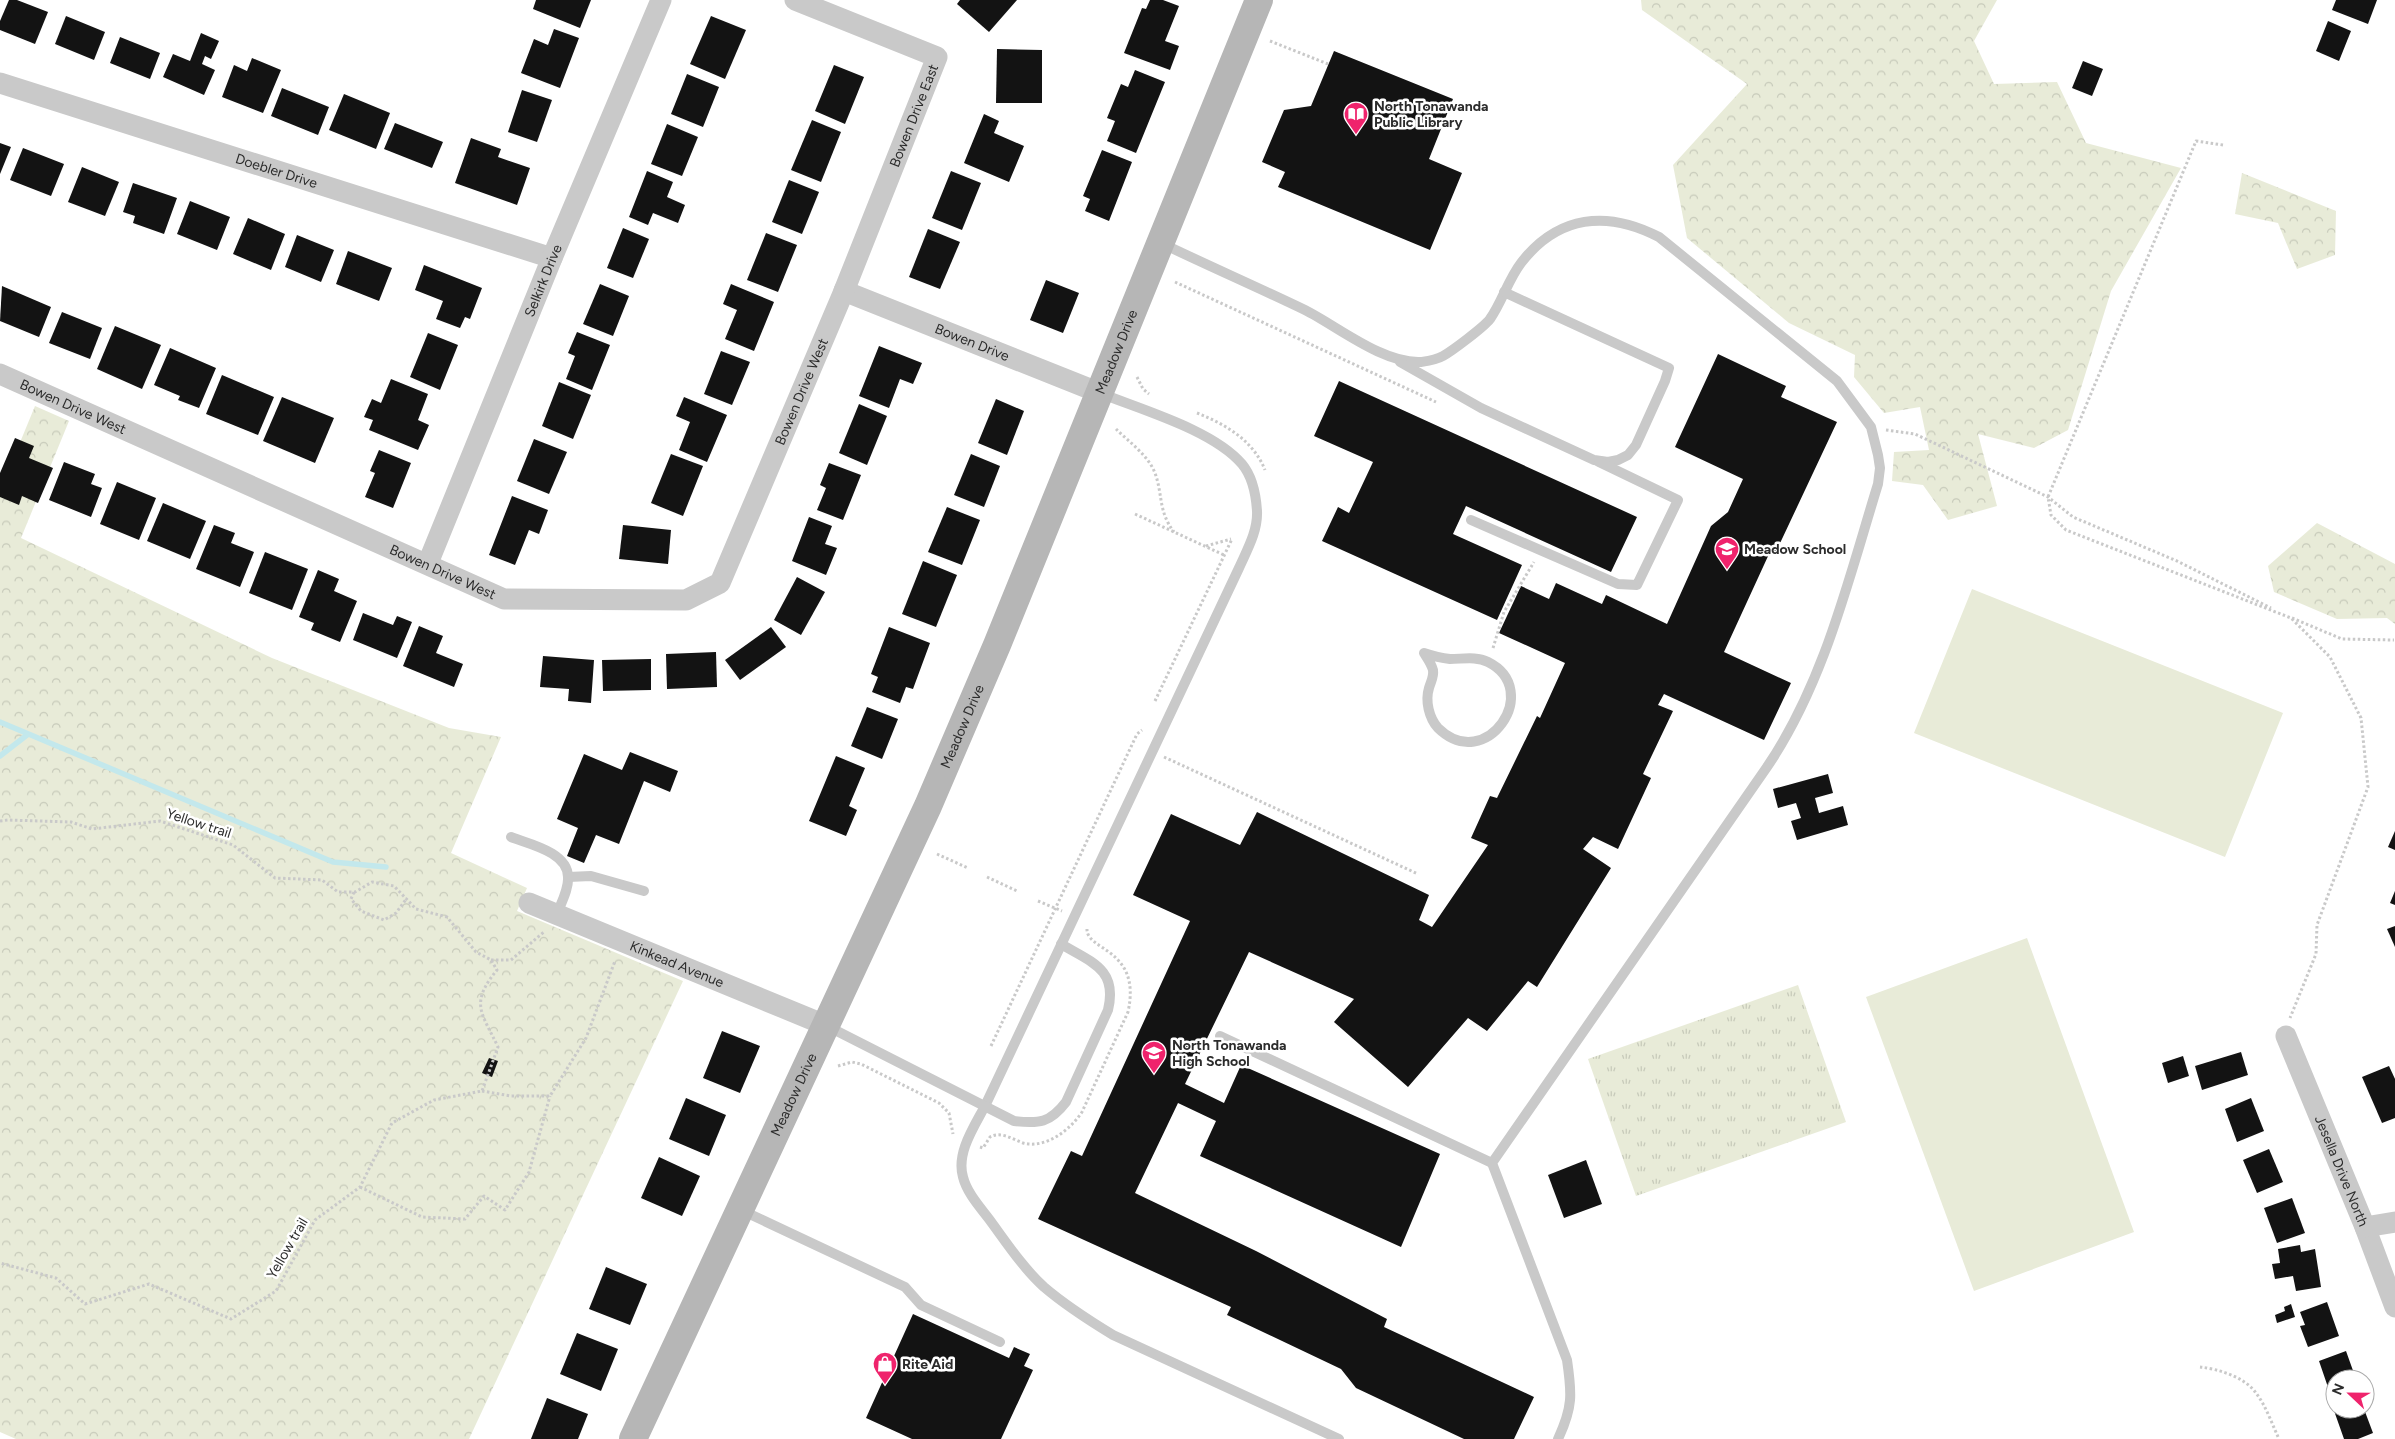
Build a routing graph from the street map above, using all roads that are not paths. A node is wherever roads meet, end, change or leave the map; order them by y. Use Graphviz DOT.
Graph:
graph roads {
  1 [pos="661,0"];
  2 [pos="794,0"];
  3 [pos="1259,0"];
  4 [pos="0,83"];
  5 [pos="1161,243"];
  6 [pos="552,258"];
  7 [pos="844,291"];
  8 [pos="1504,292"];
  9 [pos="1393,357"];
  10 [pos="0,374"];
  11 [pos="1100,393"];
  12 [pos="1594,460"];
  13 [pos="1472,520"];
  14 [pos="428,563"];
  15 [pos="1488,662"];
  16 [pos="511,837"];
  17 [pos="568,877"];
  18 [pos="644,891"];
  19 [pos="529,903"];
  20 [pos="557,914"];
  21 [pos="1061,944"];
  22 [pos="826,1025"];
  23 [pos="1220,1036"];
  24 [pos="2286,1036"];
  25 [pos="985,1106"];
  26 [pos="1492,1163"];
  27 [pos="740,1210"];
  28 [pos="2395,1222"];
  29 [pos="2366,1227"];
  30 [pos="2395,1308"];
  31 [pos="1000,1342"];
  32 [pos="633,1439"];
  33 [pos="1339,1439"];
  34 [pos="1558,1439"];
  1 -- 6 [label="street, Selkirk Drive"];
  2 -- 7 [label="street, Bowen Drive East"];
  3 -- 5 [label="street, Meadow Drive"];
  4 -- 6 [label="street, Doebler Drive"];
  5 -- 9 [label="lane"];
  5 -- 11 [label="street, Meadow Drive"];
  6 -- 14 [label="street, Selkirk Drive"];
  7 -- 11 [label="street, Bowen Drive"];
  7 -- 14 [label="street, Bowen Drive West"];
  8 -- 9 [label="lane"];
  8 -- 12 [label="lane"];
  8 -- 26 [label="lane"];
  9 -- 12 [label="lane"];
  10 -- 14 [label="street, Bowen Drive West"];
  11 -- 21 [label="lane"];
  11 -- 22 [label="street, Meadow Drive"];
  12 -- 13 [label="lane"];
  15 -- 15 [label="lane"];
  16 -- 17 [label="lane"];
  17 -- 18 [label="lane"];
  17 -- 20 [label="lane"];
  19 -- 20 [label="street, Kinkead Avenue"];
  20 -- 22 [label="street, Kinkead Avenue"];
  21 -- 25 [label="lane"];
  21 -- 25 [label="lane"];
  22 -- 25 [label="lane"];
  22 -- 27 [label="street, Meadow Drive"];
  23 -- 26 [label="lane"];
  24 -- 29 [label="street, Jesella Drive North"];
  25 -- 33 [label="lane"];
  26 -- 34 [label="lane"];
  27 -- 31 [label="lane"];
  27 -- 32 [label="street, Meadow Drive"];
  28 -- 29 [label="street"];
  29 -- 30 [label="street, Jesella Drive North"];
}
